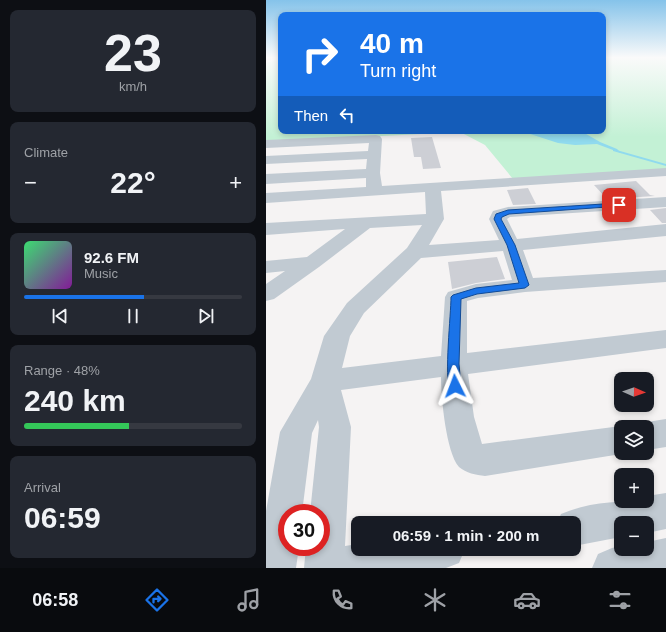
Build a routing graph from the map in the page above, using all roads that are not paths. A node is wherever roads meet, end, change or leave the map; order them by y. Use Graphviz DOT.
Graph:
graph roads {
  1 [pos="266,144"];
  2 [pos="375,154"];
  3 [pos="266,160"];
  4 [pos="666,172"];
  5 [pos="373,173"];
  6 [pos="266,179"];
  7 [pos="433,188"];
  8 [pos="374,191"];
  9 [pos="266,198"];
  10 [pos="666,202"];
  11 [pos="434,219"];
  12 [pos="366,222"];
  13 [pos="266,229"];
  14 [pos="666,230"];
  15 [pos="511,245"];
  16 [pos="415,252"];
  17 [pos="312,263"];
  18 [pos="266,268"];
  19 [pos="666,276"];
  20 [pos="525,285"];
  21 [pos="266,294"];
  22 [pos="666,338"];
  23 [pos="454,364"];
  24 [pos="324,382"];
  25 [pos="666,433"];
  26 [pos="654,435"];
  27 [pos="614,441"];
  28 [pos="666,511"];
  29 [pos="581,526"];
  30 [pos="405,556"];
  31 [pos="666,558"];
  32 [pos="276,568"];
  33 [pos="324,568"];
  34 [pos="336,568"];
  35 [pos="612,568"];
  1 -- 2 [label="street"];
  2 -- 3 [label="street"];
  2 -- 5 [label="street"];
  4 -- 7 [label="street"];
  5 -- 6 [label="street"];
  5 -- 8 [label="street"];
  7 -- 8 [label="street"];
  7 -- 11 [label="street"];
  8 -- 9 [label="street"];
  10 -- 15 [label="street"];
  11 -- 12 [label="street"];
  11 -- 16 [label="street"];
  12 -- 13 [label="street"];
  12 -- 17 [label="street"];
  14 -- 15 [label="street"];
  15 -- 16 [label="street"];
  15 -- 20 [label="street"];
  16 -- 24 [label="street"];
  17 -- 18 [label="street"];
  17 -- 21 [label="street"];
  19 -- 20 [label="street"];
  20 -- 23 [label="street"];
  22 -- 23 [label="street"];
  23 -- 24 [label="street"];
  23 -- 27 [label="street"];
  24 -- 32 [label="street"];
  24 -- 33 [label="street"];
  25 -- 26 [label="street"];
  28 -- 29 [label="street"];
  30 -- 34 [label="street"];
  31 -- 35 [label="street"];
}
